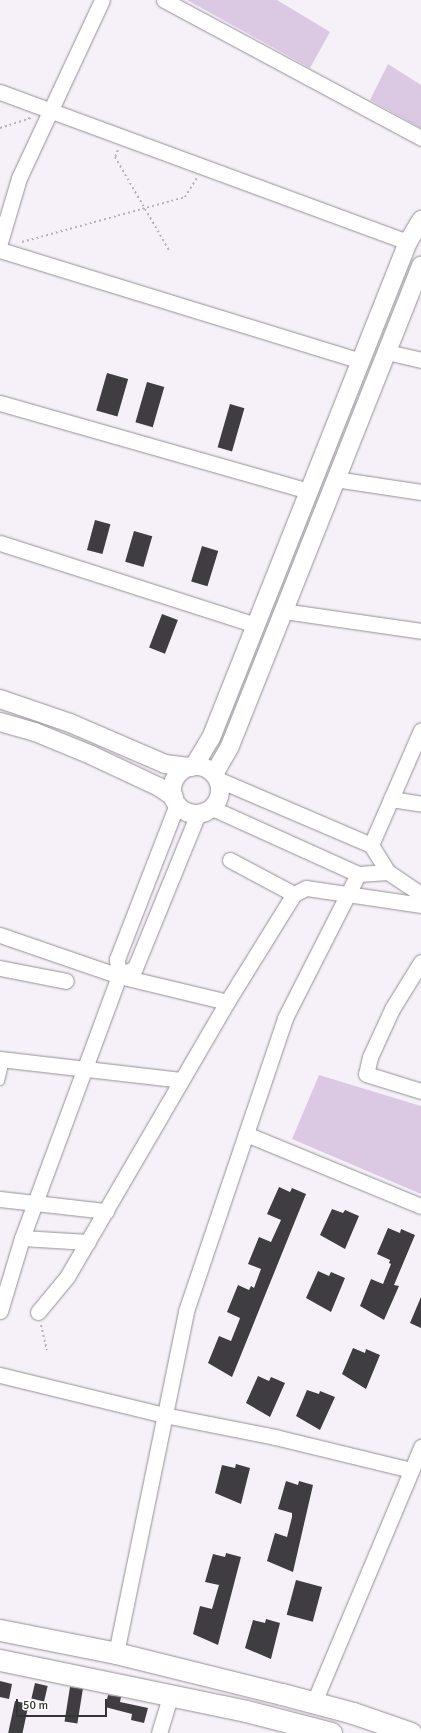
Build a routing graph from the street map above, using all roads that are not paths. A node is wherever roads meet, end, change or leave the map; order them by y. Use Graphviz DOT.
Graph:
graph roads {
  1 [pos="102,0"];
  2 [pos="164,0"];
  3 [pos="0,92"];
  4 [pos="52,111"];
  5 [pos="421,138"];
  6 [pos="421,220"];
  7 [pos="0,242"];
  8 [pos="408,242"];
  9 [pos="0,250"];
  10 [pos="421,266"];
  11 [pos="387,352"];
  12 [pos="421,360"];
  13 [pos="361,361"];
  14 [pos="0,403"];
  15 [pos="335,479"];
  16 [pos="308,491"];
  17 [pos="421,492"];
  18 [pos="0,543"];
  19 [pos="283,611"];
  20 [pos="255,625"];
  21 [pos="421,631"];
  22 [pos="0,699"];
  23 [pos="0,722"];
  24 [pos="421,730"];
  25 [pos="193,767"];
  26 [pos="216,777"];
  27 [pos="390,799"];
  28 [pos="175,801"];
  29 [pos="421,804"];
  30 [pos="205,811"];
  31 [pos="371,845"];
  32 [pos="230,860"];
  33 [pos="388,872"];
  34 [pos="358,874"];
  35 [pos="294,894"];
  36 [pos="421,894"];
  37 [pos="347,895"];
  38 [pos="421,905"];
  39 [pos="0,935"];
  40 [pos="421,962"];
  41 [pos="0,968"];
  42 [pos="119,976"];
  43 [pos="66,981"];
  44 [pos="227,1002"];
  45 [pos="2,1059"];
  46 [pos="85,1069"];
  47 [pos="181,1080"];
  48 [pos="0,1081"];
  49 [pos="421,1091"];
  50 [pos="246,1134"];
  51 [pos="0,1199"];
  52 [pos="36,1202"];
  53 [pos="421,1206"];
  54 [pos="106,1211"];
  55 [pos="22,1238"];
  56 [pos="88,1242"];
  57 [pos="0,1311"];
  58 [pos="38,1312"];
  59 [pos="0,1374"];
  60 [pos="164,1415"];
  61 [pos="421,1447"];
  62 [pos="411,1470"];
  63 [pos="0,1630"];
  64 [pos="116,1653"];
  65 [pos="0,1660"];
  66 [pos="170,1696"];
  67 [pos="314,1702"];
  68 [pos="159,1733"];
  69 [pos="331,1733"];
  70 [pos="411,1733"];
  1 -- 4 [label="street"];
  2 -- 5 [label="street"];
  3 -- 4 [label="street"];
  4 -- 7 [label="street"];
  4 -- 8 [label="street"];
  6 -- 8 [label="street"];
  8 -- 13 [label="street"];
  9 -- 13 [label="street"];
  10 -- 11 [label="street"];
  11 -- 12 [label="street"];
  11 -- 15 [label="street"];
  13 -- 16 [label="street"];
  14 -- 16 [label="street"];
  15 -- 17 [label="street"];
  15 -- 19 [label="street"];
  16 -- 20 [label="street"];
  18 -- 20 [label="street"];
  19 -- 21 [label="street"];
  19 -- 26 [label="street"];
  20 -- 25 [label="street"];
  22 -- 25 [label="street"];
  23 -- 28 [label="street"];
  24 -- 27 [label="street"];
  25 -- 26 [label="street"];
  25 -- 28 [label="street"];
  26 -- 30 [label="street"];
  26 -- 31 [label="street"];
  27 -- 29 [label="street"];
  27 -- 31 [label="street"];
  28 -- 30 [label="street"];
  28 -- 42 [label="street"];
  30 -- 34 [label="street"];
  30 -- 42 [label="street"];
  31 -- 33 [label="street"];
  32 -- 35 [label="street"];
  33 -- 34 [label="street"];
  33 -- 36 [label="street"];
  34 -- 37 [label="street"];
  35 -- 37 [label="street"];
  35 -- 44 [label="street"];
  37 -- 38 [label="street"];
  37 -- 50 [label="street"];
  39 -- 42 [label="street"];
  40 -- 49 [label="street"];
  41 -- 43 [label="street"];
  42 -- 44 [label="street"];
  42 -- 46 [label="street"];
  44 -- 47 [label="street"];
  45 -- 46 [label="street"];
  45 -- 48 [label="lane"];
  46 -- 47 [label="street"];
  46 -- 52 [label="street"];
  47 -- 54 [label="street"];
  50 -- 53 [label="street"];
  50 -- 60 [label="street"];
  51 -- 52 [label="street"];
  52 -- 54 [label="street"];
  52 -- 55 [label="street"];
  54 -- 56 [label="street"];
  55 -- 56 [label="street"];
  55 -- 57 [label="street"];
  56 -- 58 [label="street"];
  59 -- 60 [label="street"];
  60 -- 62 [label="street"];
  60 -- 64 [label="street"];
  61 -- 62 [label="street"];
  62 -- 67 [label="street"];
  63 -- 64 [label="main road"];
  64 -- 67 [label="main road"];
  65 -- 66 [label="main road"];
  66 -- 68 [label="street"];
  66 -- 69 [label="main road"];
  67 -- 70 [label="main road"];
}
